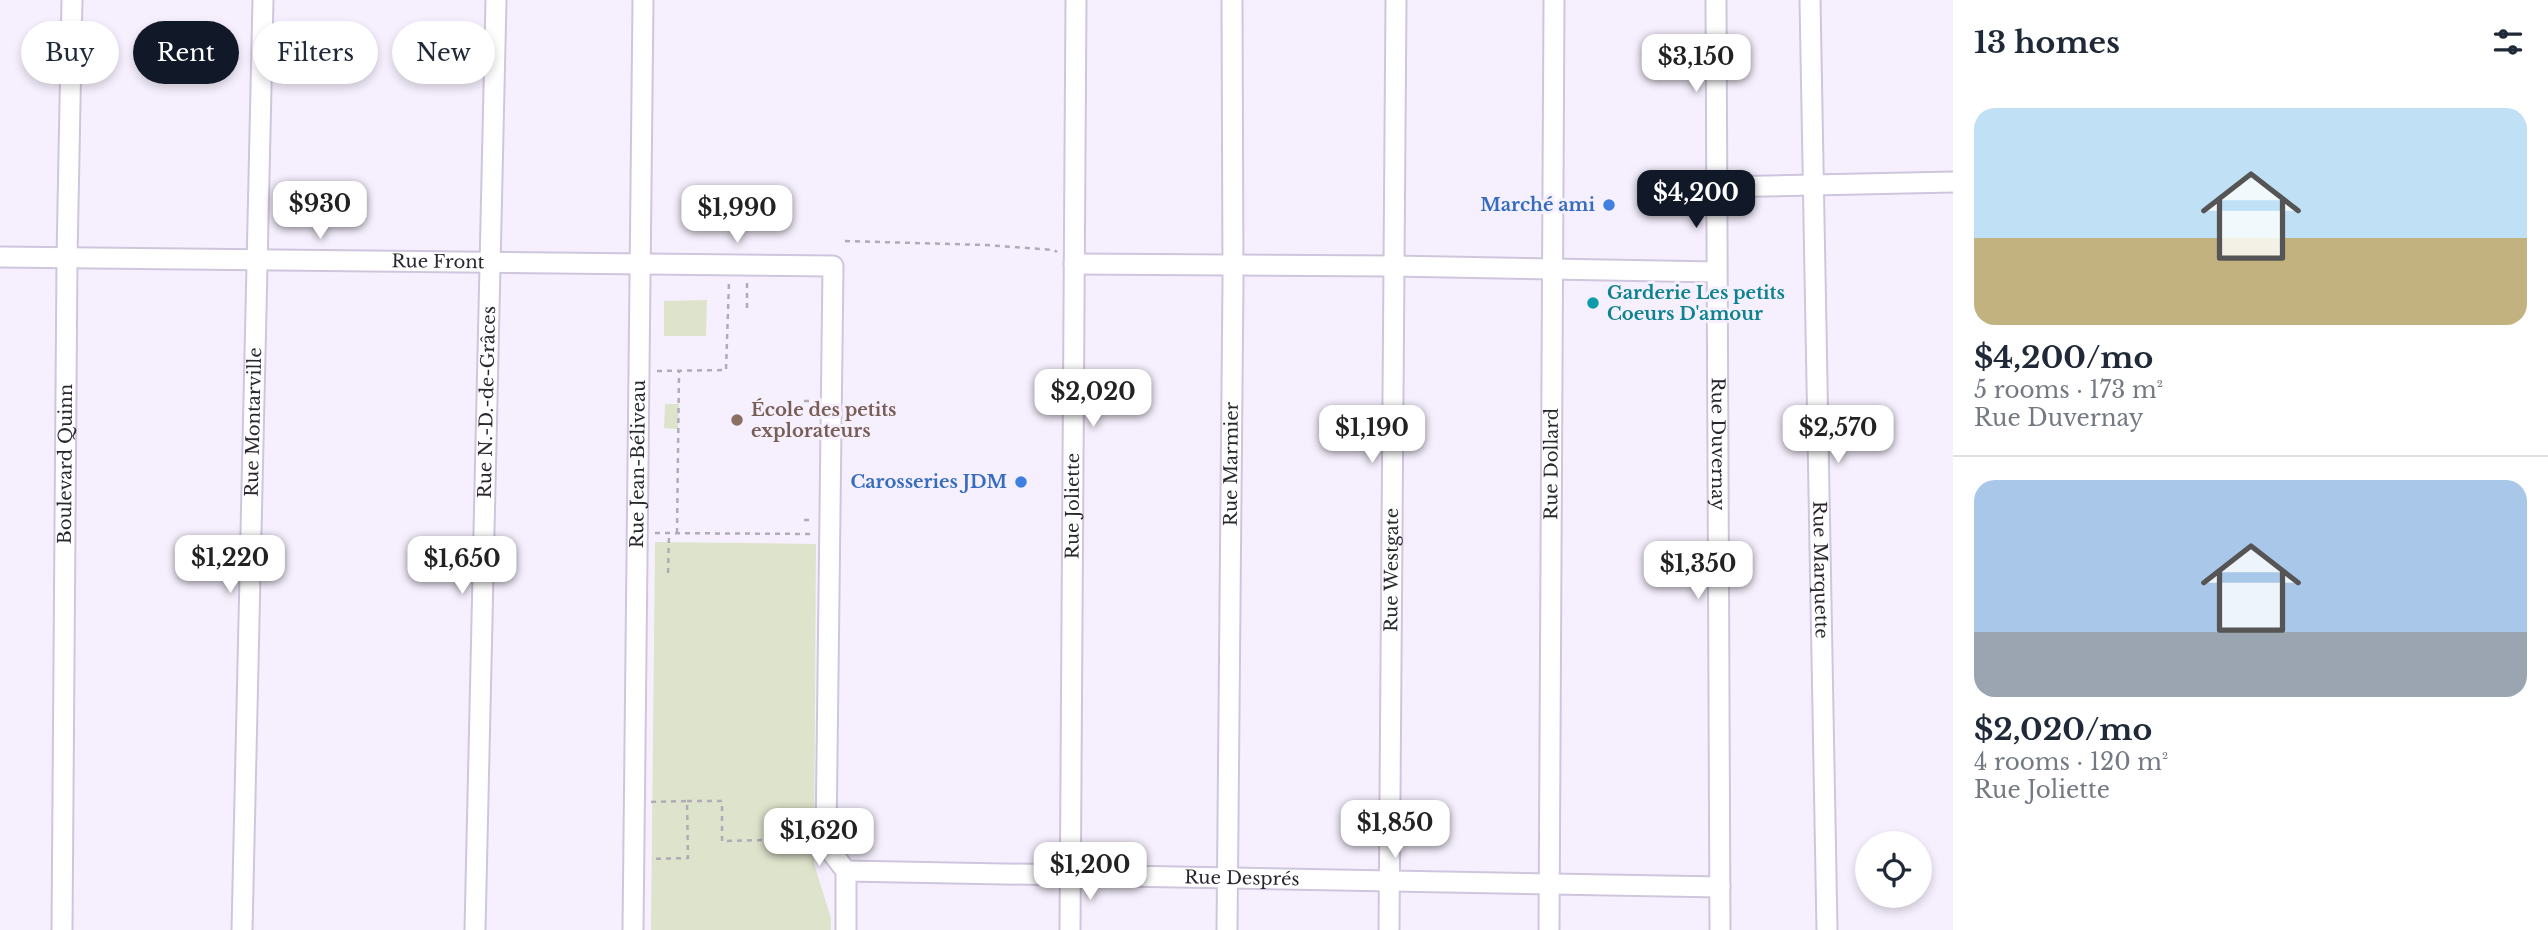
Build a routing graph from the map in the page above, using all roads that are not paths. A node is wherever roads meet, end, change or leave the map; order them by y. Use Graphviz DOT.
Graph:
graph roads {
  1 [pos="72,0"];
  2 [pos="263,0"];
  3 [pos="496,0"];
  4 [pos="643,0"];
  5 [pos="1076,0"];
  6 [pos="1233,0"];
  7 [pos="1395,0"];
  8 [pos="1554,0"];
  9 [pos="1716,0"];
  10 [pos="1810,0"];
  11 [pos="1953,182"];
  12 [pos="1813,185"];
  13 [pos="1716,187"];
  14 [pos="0,257"];
  15 [pos="67,258"];
  16 [pos="258,260"];
  17 [pos="489,263"];
  18 [pos="1074,264"];
  19 [pos="640,265"];
  20 [pos="1233,265"];
  21 [pos="1393,266"];
  22 [pos="1552,270"];
  23 [pos="1716,272"];
  24 [pos="846,870"];
  25 [pos="1070,874"];
  26 [pos="1228,877"];
  27 [pos="1390,880"];
  28 [pos="1549,884"];
  29 [pos="1720,887"];
  30 [pos="62,930"];
  31 [pos="242,930"];
  32 [pos="475,930"];
  33 [pos="633,930"];
  34 [pos="846,930"];
  35 [pos="1070,930"];
  36 [pos="1227,930"];
  37 [pos="1389,930"];
  38 [pos="1549,930"];
  39 [pos="1720,930"];
  40 [pos="1827,930"];
  1 -- 15 [label="street, Boulevard Quinn"];
  2 -- 16 [label="street, Rue Montarville"];
  3 -- 17 [label="street, Rue N.-D.-de-Grâces"];
  4 -- 19 [label="street, Rue Jean-Béliveau"];
  5 -- 18 [label="street, Rue Joliette"];
  6 -- 20 [label="street, Rue Marmier"];
  7 -- 21 [label="street, Rue Westgate"];
  8 -- 22 [label="street, Rue Dollard"];
  9 -- 13 [label="street, Rue Duvernay"];
  10 -- 12 [label="street, Rue Marquette"];
  11 -- 12 [label="street"];
  12 -- 13 [label="street"];
  12 -- 40 [label="street, Rue Marquette"];
  13 -- 23 [label="street, Rue Duvernay"];
  14 -- 15 [label="street, Rue Front"];
  15 -- 16 [label="street, Rue Front"];
  15 -- 30 [label="street, Boulevard Quinn"];
  16 -- 17 [label="street, Rue Front"];
  16 -- 31 [label="street, Rue Montarville"];
  17 -- 19 [label="street, Rue Front"];
  17 -- 32 [label="street, Rue N.-D.-de-Grâces"];
  18 -- 20 [label="street"];
  18 -- 25 [label="street, Rue Joliette"];
  19 -- 24 [label="street, Rue Front"];
  19 -- 33 [label="street, Rue Jean-Béliveau"];
  20 -- 21 [label="street"];
  20 -- 26 [label="street, Rue Marmier"];
  21 -- 22 [label="street"];
  21 -- 27 [label="street, Rue Westgate"];
  22 -- 23 [label="street"];
  22 -- 28 [label="street, Rue Dollard"];
  23 -- 29 [label="street, Rue Duvernay"];
  24 -- 25 [label="street, Rue Després"];
  24 -- 34 [label="street"];
  25 -- 26 [label="street, Rue Després"];
  25 -- 35 [label="street, Rue Joliette"];
  26 -- 27 [label="street, Rue Després"];
  26 -- 36 [label="street, Rue Marmier"];
  27 -- 28 [label="street, Rue Després"];
  27 -- 37 [label="street, Rue Westgate"];
  28 -- 29 [label="street, Rue Després"];
  28 -- 38 [label="street, Rue Dollard"];
  29 -- 39 [label="street, Rue Duvernay"];
}
